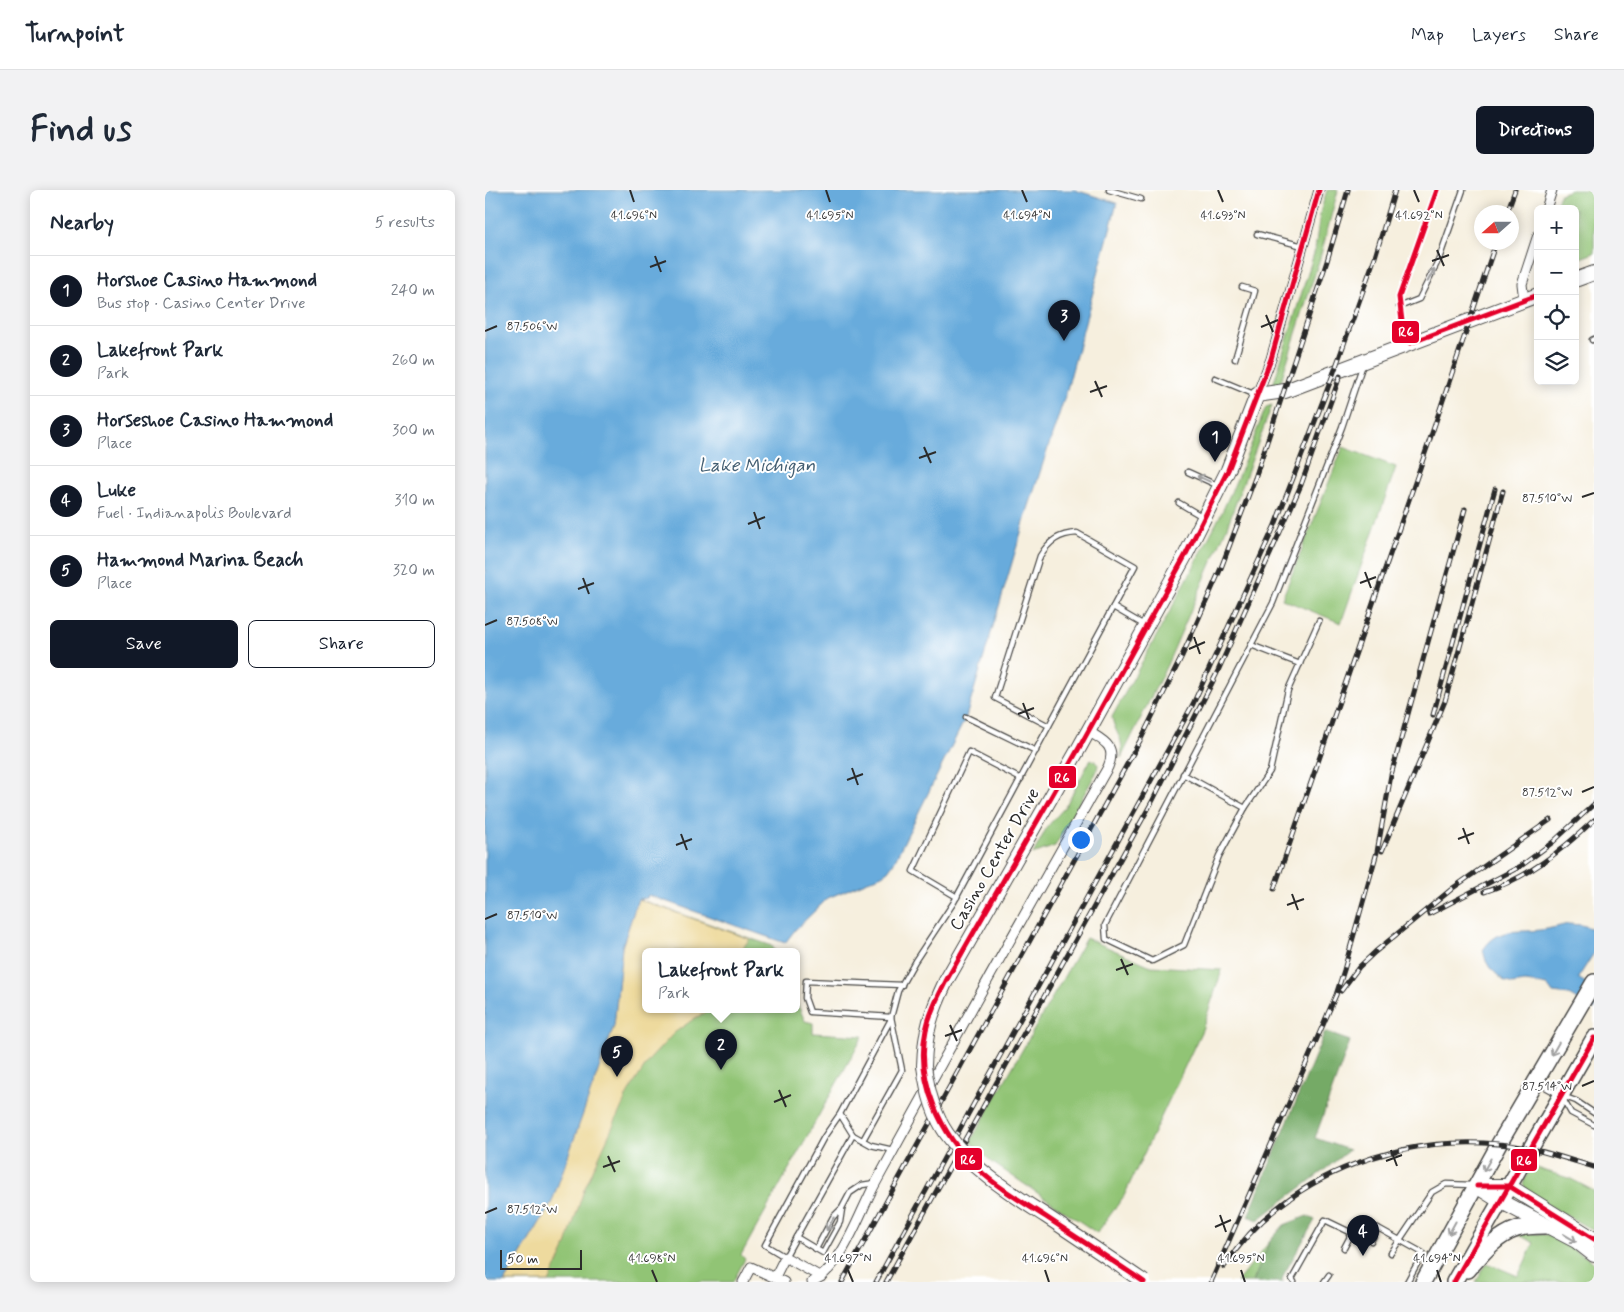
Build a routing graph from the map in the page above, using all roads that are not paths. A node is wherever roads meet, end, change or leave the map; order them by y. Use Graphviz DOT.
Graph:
graph roads {
  1 [pos="1109,190"];
  2 [pos="1319,190"];
  3 [pos="1437,190"];
  4 [pos="1463,190"];
  5 [pos="1552,190"];
  6 [pos="1141,199"];
  7 [pos="1547,205"];
  8 [pos="1257,234"];
  9 [pos="1303,246"];
  10 [pos="1534,248"];
  11 [pos="1594,273"];
  12 [pos="1579,279"];
  13 [pos="1242,286"];
  14 [pos="1534,296"];
  15 [pos="1524,300"];
  16 [pos="1399,307"];
  17 [pos="1410,344"];
  18 [pos="1235,360"];
  19 [pos="1364,361"];
  20 [pos="1215,378"];
  21 [pos="1257,395"];
  22 [pos="1188,472"];
  23 [pos="1220,486"];
  24 [pos="1179,503"];
  25 [pos="1204,518"];
  26 [pos="1113,607"];
  27 [pos="1319,621"];
  28 [pos="1146,626"];
  29 [pos="1251,645"];
  30 [pos="1300,664"];
  31 [pos="966,717"];
  32 [pos="1049,726"];
  33 [pos="1089,731"];
  34 [pos="1036,751"];
  35 [pos="1183,774"];
  36 [pos="1021,779"];
  37 [pos="1245,808"];
  38 [pos="957,897"];
  39 [pos="1594,983"];
  40 [pos="902,985"];
  41 [pos="891,1018"];
  42 [pos="1594,1038"];
  43 [pos="1536,1082"];
  44 [pos="1561,1096"];
  45 [pos="1594,1113"];
  46 [pos="841,1114"];
  47 [pos="1594,1125"];
  48 [pos="853,1135"];
  49 [pos="863,1140"];
  50 [pos="894,1150"];
  51 [pos="876,1182"];
  52 [pos="1475,1186"];
  53 [pos="1509,1186"];
  54 [pos="1500,1201"];
  55 [pos="842,1208"];
  56 [pos="1545,1226"];
  57 [pos="1378,1228"];
  58 [pos="1352,1233"];
  59 [pos="796,1237"];
  60 [pos="1399,1239"];
  61 [pos="1594,1239"];
  62 [pos="1371,1241"];
  63 [pos="1344,1248"];
  64 [pos="816,1249"];
  65 [pos="1391,1253"];
  66 [pos="1594,1255"];
  67 [pos="785,1257"];
  68 [pos="1329,1275"];
  69 [pos="773,1280"];
  70 [pos="815,1280"];
  71 [pos="743,1282"];
  72 [pos="784,1282"];
  73 [pos="1144,1282"];
  74 [pos="1295,1282"];
  75 [pos="1325,1282"];
  76 [pos="1407,1282"];
  77 [pos="1423,1282"];
  78 [pos="1455,1282"];
  1 -- 6 [label="lane"];
  2 -- 9 [label="street, Casino Center Drive"];
  3 -- 16 [label="lane"];
  16 -- 4 [label="lane, one-way"];
  5 -- 7 [label="street"];
  8 -- 9 [label="lane"];
  9 -- 21 [label="street, Casino Center Drive"];
  10 -- 15 [label="street"];
  11 -- 12 [label="street"];
  13 -- 18 [label="lane"];
  14 -- 15 [label="street"];
  15 -- 17 [label="street"];
  16 -- 17 [label="lane"];
  17 -- 19 [label="street"];
  19 -- 21 [label="street"];
  19 -- 29 [label="lane"];
  20 -- 21 [label="lane"];
  21 -- 23 [label="street, Casino Center Drive"];
  23 -- 22 [label="lane, one-way"];
  23 -- 25 [label="street, Casino Center Drive"];
  24 -- 25 [label="lane"];
  25 -- 28 [label="street, Casino Center Drive"];
  26 -- 28 [label="lane"];
  26 -- 32 [label="lane"];
  26 -- 32 [label="lane"];
  27 -- 30 [label="lane"];
  28 -- 33 [label="street, Casino Center Drive"];
  29 -- 30 [label="lane"];
  29 -- 35 [label="lane"];
  30 -- 37 [label="lane"];
  31 -- 34 [label="lane"];
  32 -- 34 [label="lane"];
  33 -- 50 [label="street"];
  33 -- 73 [label="street, Casino Center Drive, bridge"];
  34 -- 36 [label="lane"];
  35 -- 37 [label="lane"];
  35 -- 37 [label="lane"];
  36 -- 38 [label="lane"];
  36 -- 38 [label="lane"];
  38 -- 40 [label="lane"];
  39 -- 43 [label="main road, one-way"];
  40 -- 41 [label="lane"];
  40 -- 41 [label="lane"];
  41 -- 46 [label="lane"];
  41 -- 49 [label="lane"];
  42 -- 44 [label="main road"];
  43 -- 44 [label="lane"];
  43 -- 52 [label="main road, one-way"];
  44 -- 45 [label="lane"];
  44 -- 47 [label="lane"];
  44 -- 53 [label="main road"];
  46 -- 48 [label="lane"];
  46 -- 67 [label="lane"];
  48 -- 49 [label="lane"];
  48 -- 59 [label="lane"];
  49 -- 50 [label="lane"];
  50 -- 51 [label="street"];
  51 -- 55 [label="lane"];
  51 -- 70 [label="street"];
  52 -- 53 [label="street"];
  52 -- 54 [label="street"];
  52 -- 60 [label="lane"];
  52 -- 77 [label="main road, one-way"];
  53 -- 54 [label="main road"];
  53 -- 61 [label="street"];
  54 -- 56 [label="street"];
  54 -- 78 [label="main road"];
  55 -- 64 [label="lane, one-way"];
  55 -- 64 [label="lane"];
  56 -- 66 [label="street, one-way"];
  56 -- 78 [label="main road"];
  57 -- 58 [label="lane"];
  57 -- 60 [label="lane"];
  57 -- 62 [label="lane"];
  58 -- 63 [label="lane"];
  58 -- 74 [label="lane"];
  59 -- 64 [label="lane"];
  59 -- 67 [label="lane"];
  60 -- 65 [label="lane"];
  60 -- 76 [label="lane"];
  67 -- 69 [label="street"];
  67 -- 70 [label="street"];
  68 -- 75 [label="lane"];
  69 -- 71 [label="street"];
  69 -- 72 [label="street"];
}
